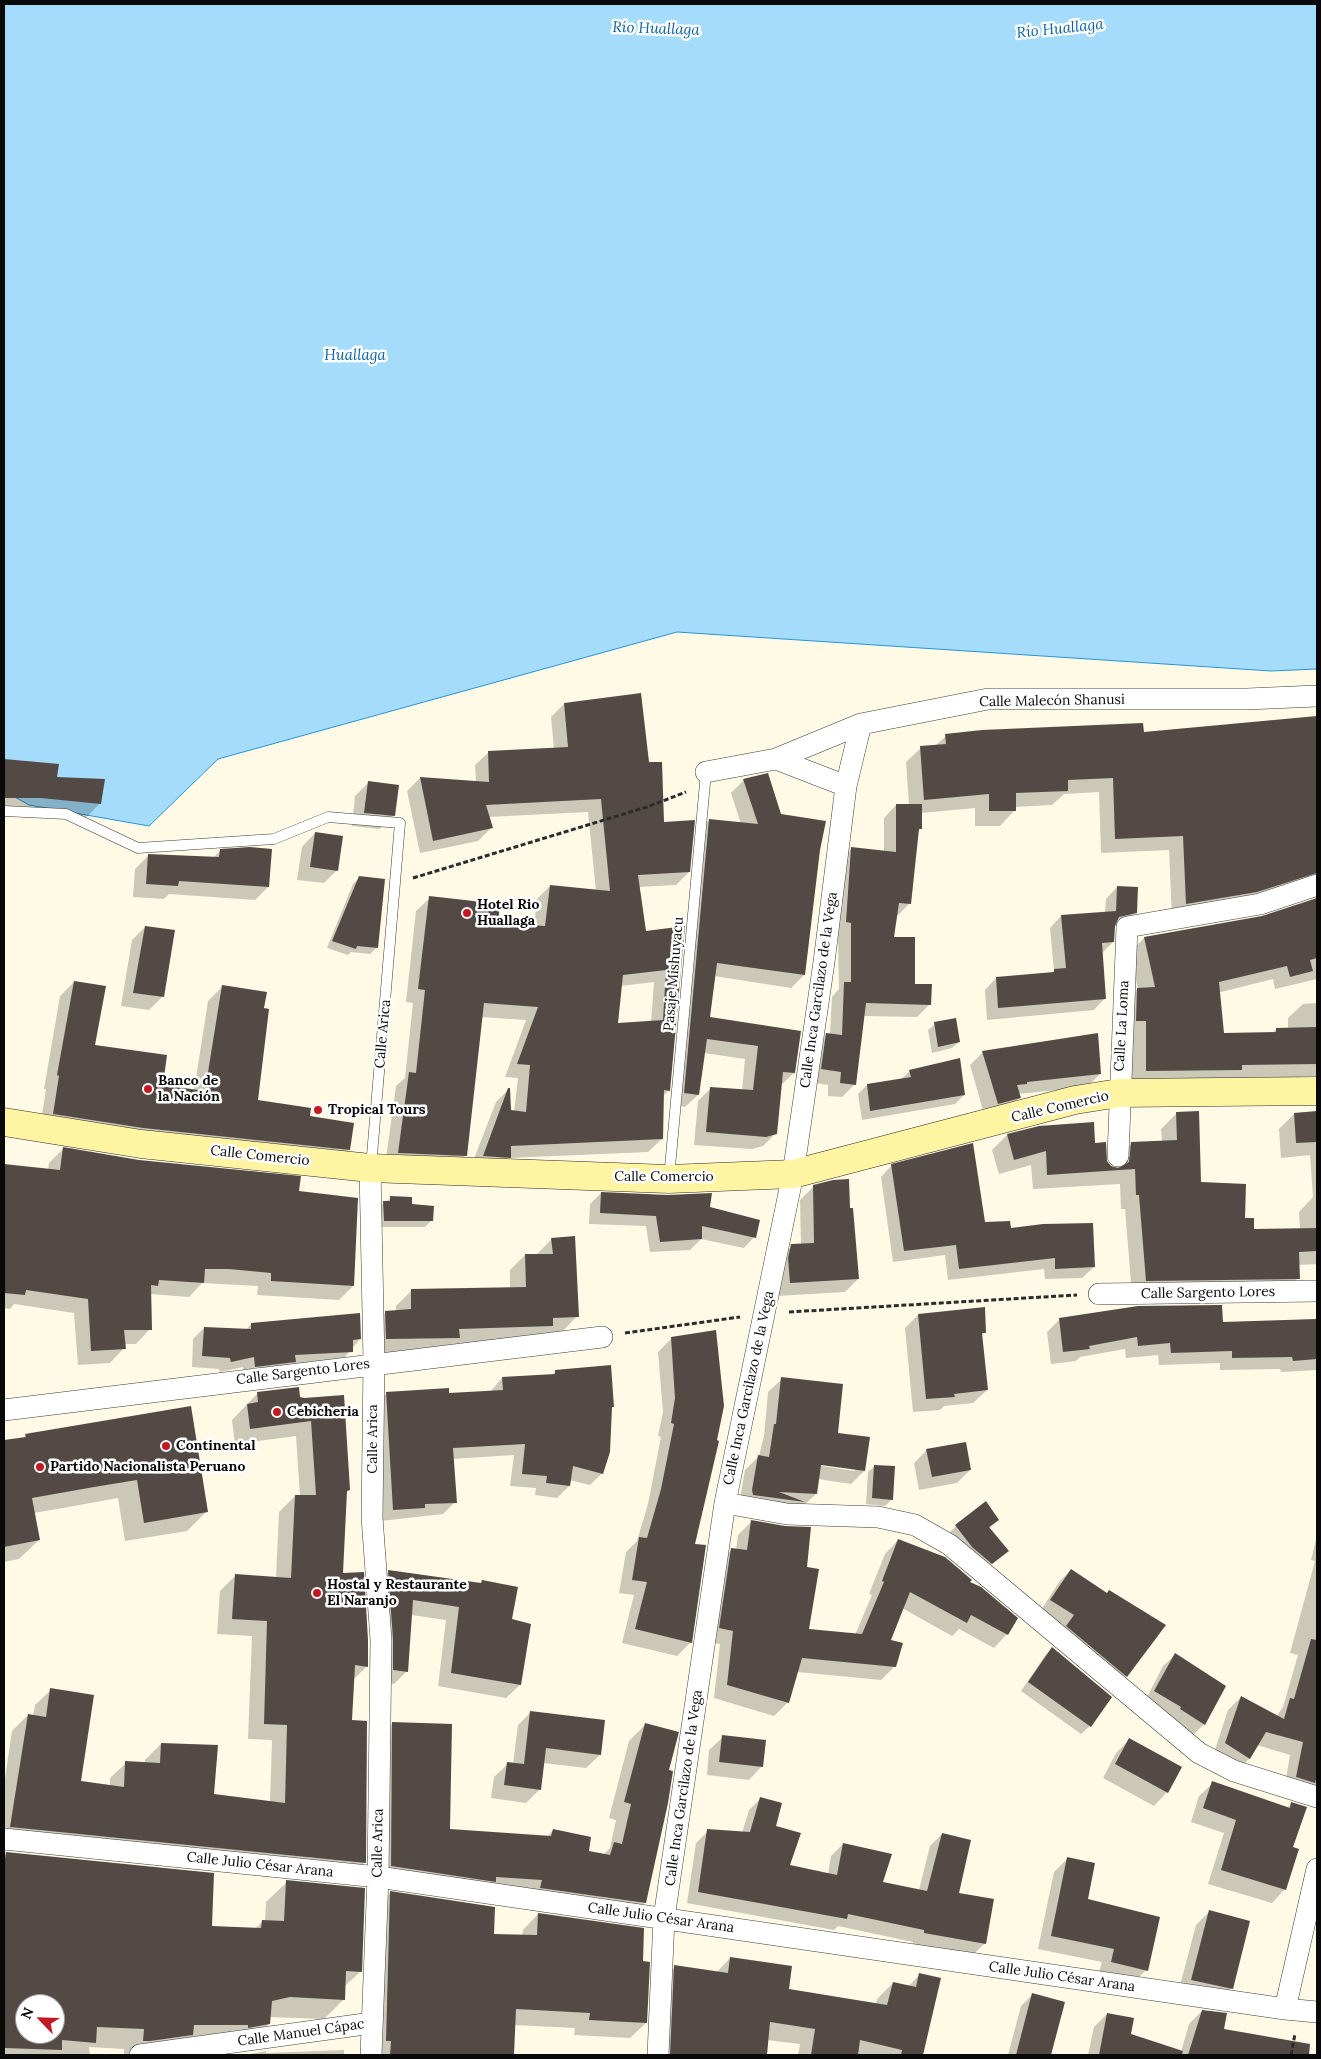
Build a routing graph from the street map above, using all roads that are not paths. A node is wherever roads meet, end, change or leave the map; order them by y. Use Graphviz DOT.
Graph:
graph roads {
  1 [pos="1317,696"];
  2 [pos="861,724"];
  3 [pos="776,759"];
  4 [pos="706,772"];
  5 [pos="846,786"];
  6 [pos="4,811"];
  7 [pos="1317,885"];
  8 [pos="1317,1091"];
  9 [pos="1119,1093"];
  10 [pos="4,1122"];
  11 [pos="1118,1156"];
  12 [pos="370,1168"];
  13 [pos="793,1174"];
  14 [pos="669,1179"];
  15 [pos="1317,1291"];
  16 [pos="1099,1294"];
  17 [pos="602,1337"];
  18 [pos="374,1364"];
  19 [pos="4,1410"];
  20 [pos="725,1503"];
  21 [pos="1317,1796"];
  22 [pos="4,1839"];
  23 [pos="1317,1869"];
  24 [pos="378,1877"];
  25 [pos="664,1918"];
  26 [pos="1285,2009"];
  27 [pos="1317,2012"];
  28 [pos="372,2023"];
  29 [pos="140,2055"];
  30 [pos="371,2055"];
  31 [pos="658,2055"];
  1 -- 2 [label="street, Calle Malecón Shanusi"];
  2 -- 3 [label="street, Calle Malecón Shanusi"];
  2 -- 5 [label="street, Calle Inca Garcilazo de la Vega"];
  3 -- 4 [label="street, Calle Malecón Shanusi"];
  3 -- 5 [label="street"];
  4 -- 14 [label="lane, Pasaje Mishuyacu"];
  5 -- 13 [label="street, Calle Inca Garcilazo de la Vega"];
  6 -- 12 [label="lane, Calle Arica"];
  7 -- 9 [label="street, Calle La Loma"];
  8 -- 9 [label="street, Calle Comercio"];
  9 -- 11 [label="street, Calle La Loma"];
  9 -- 13 [label="street, Calle Comercio"];
  10 -- 12 [label="street, Calle Comercio"];
  12 -- 14 [label="street, Calle Comercio"];
  12 -- 18 [label="street, Calle Arica"];
  13 -- 14 [label="street, Calle Comercio"];
  13 -- 20 [label="street, Calle Inca Garcilazo de la Vega"];
  15 -- 16 [label="street, Calle Sargento Lores"];
  17 -- 18 [label="street, Calle Sargento Lores"];
  18 -- 19 [label="street, Calle Sargento Lores"];
  18 -- 24 [label="street, Calle Arica"];
  20 -- 21 [label="street"];
  20 -- 25 [label="street, Calle Inca Garcilazo de la Vega"];
  22 -- 24 [label="street, Calle Julio César Arana"];
  23 -- 26 [label="street"];
  24 -- 25 [label="street, Calle Julio César Arana"];
  24 -- 28 [label="street, Calle Arica"];
  25 -- 26 [label="street, Calle Julio César Arana"];
  25 -- 31 [label="street, Calle Inca Garcilazo de la Vega"];
  26 -- 27 [label="street, Calle Julio César Arana"];
  28 -- 29 [label="street, Calle Manuel Cápac"];
  28 -- 30 [label="street, Calle Arica"];
}
